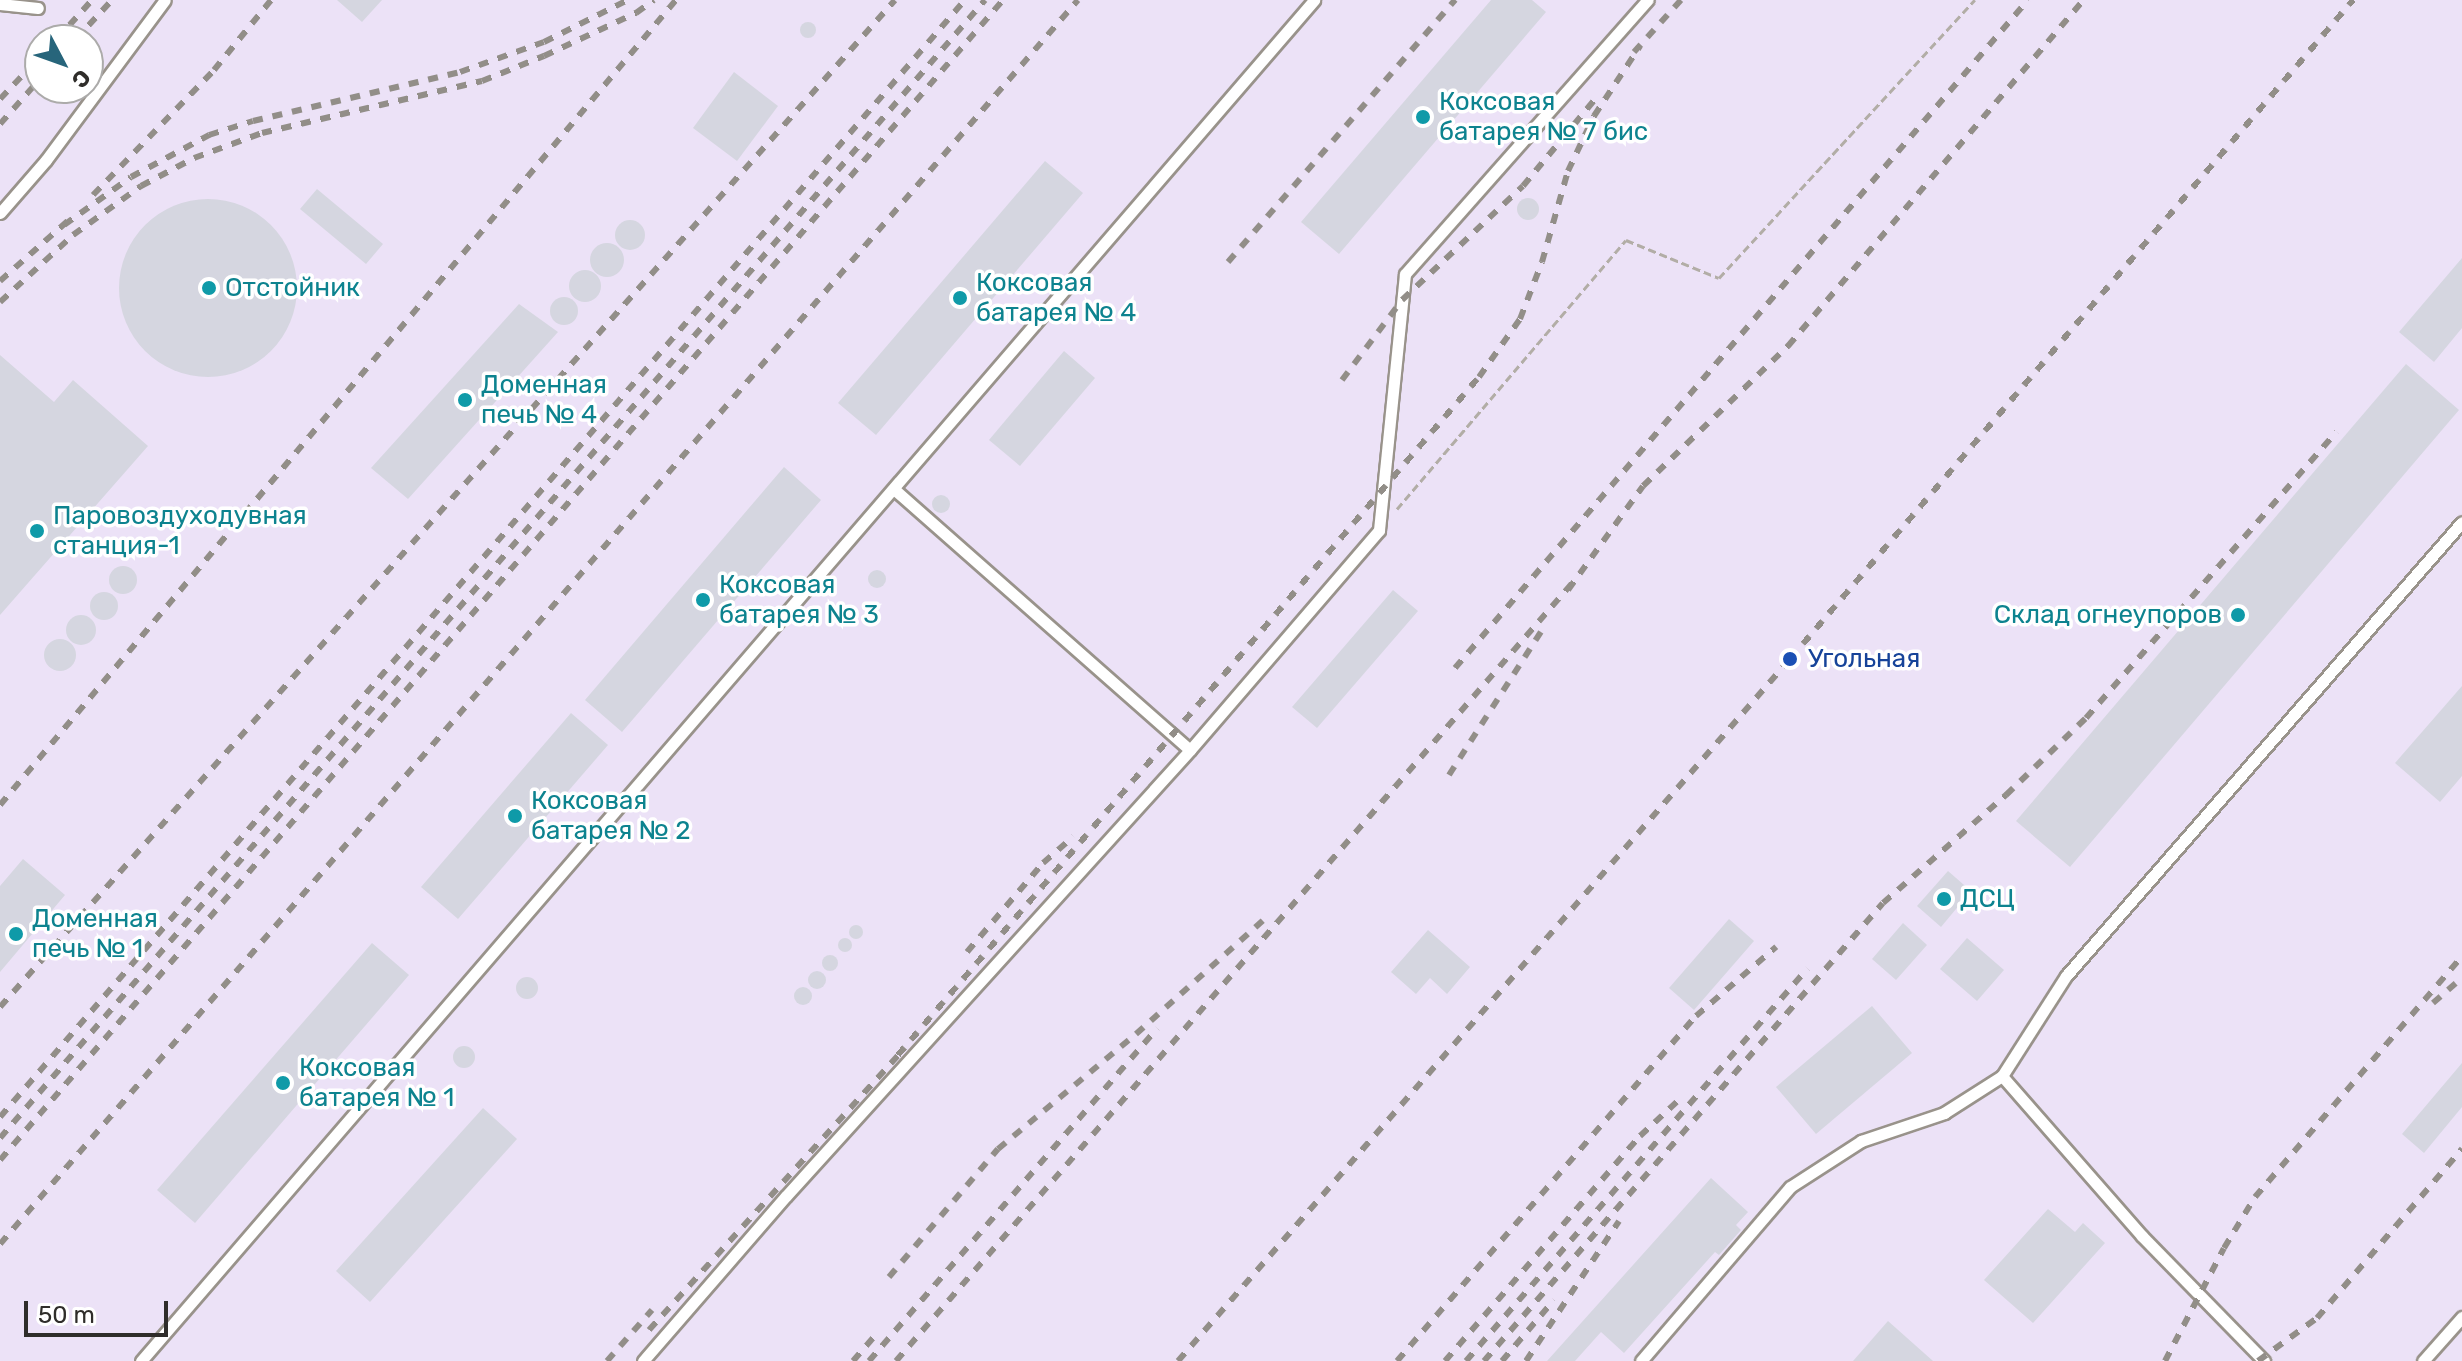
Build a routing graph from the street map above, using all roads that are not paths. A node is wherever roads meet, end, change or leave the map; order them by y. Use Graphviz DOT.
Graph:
graph roads {
  1 [pos="165,0"];
  2 [pos="1314,0"];
  3 [pos="1647,0"];
  4 [pos="0,4"];
  5 [pos="38,8"];
  6 [pos="0,213"];
  7 [pos="895,490"];
  8 [pos="2462,522"];
  9 [pos="1190,750"];
  10 [pos="2002,1076"];
  11 [pos="2462,1317"];
  12 [pos="141,1361"];
  13 [pos="643,1361"];
  14 [pos="1641,1361"];
  15 [pos="2264,1361"];
  16 [pos="2423,1361"];
  1 -- 6 [label="lane"];
  2 -- 7 [label="lane"];
  3 -- 9 [label="lane"];
  4 -- 5 [label="lane"];
  7 -- 9 [label="lane"];
  7 -- 12 [label="lane"];
  8 -- 10 [label="lane"];
  9 -- 13 [label="lane"];
  10 -- 14 [label="lane"];
  10 -- 15 [label="lane"];
  11 -- 16 [label="lane"];
}
